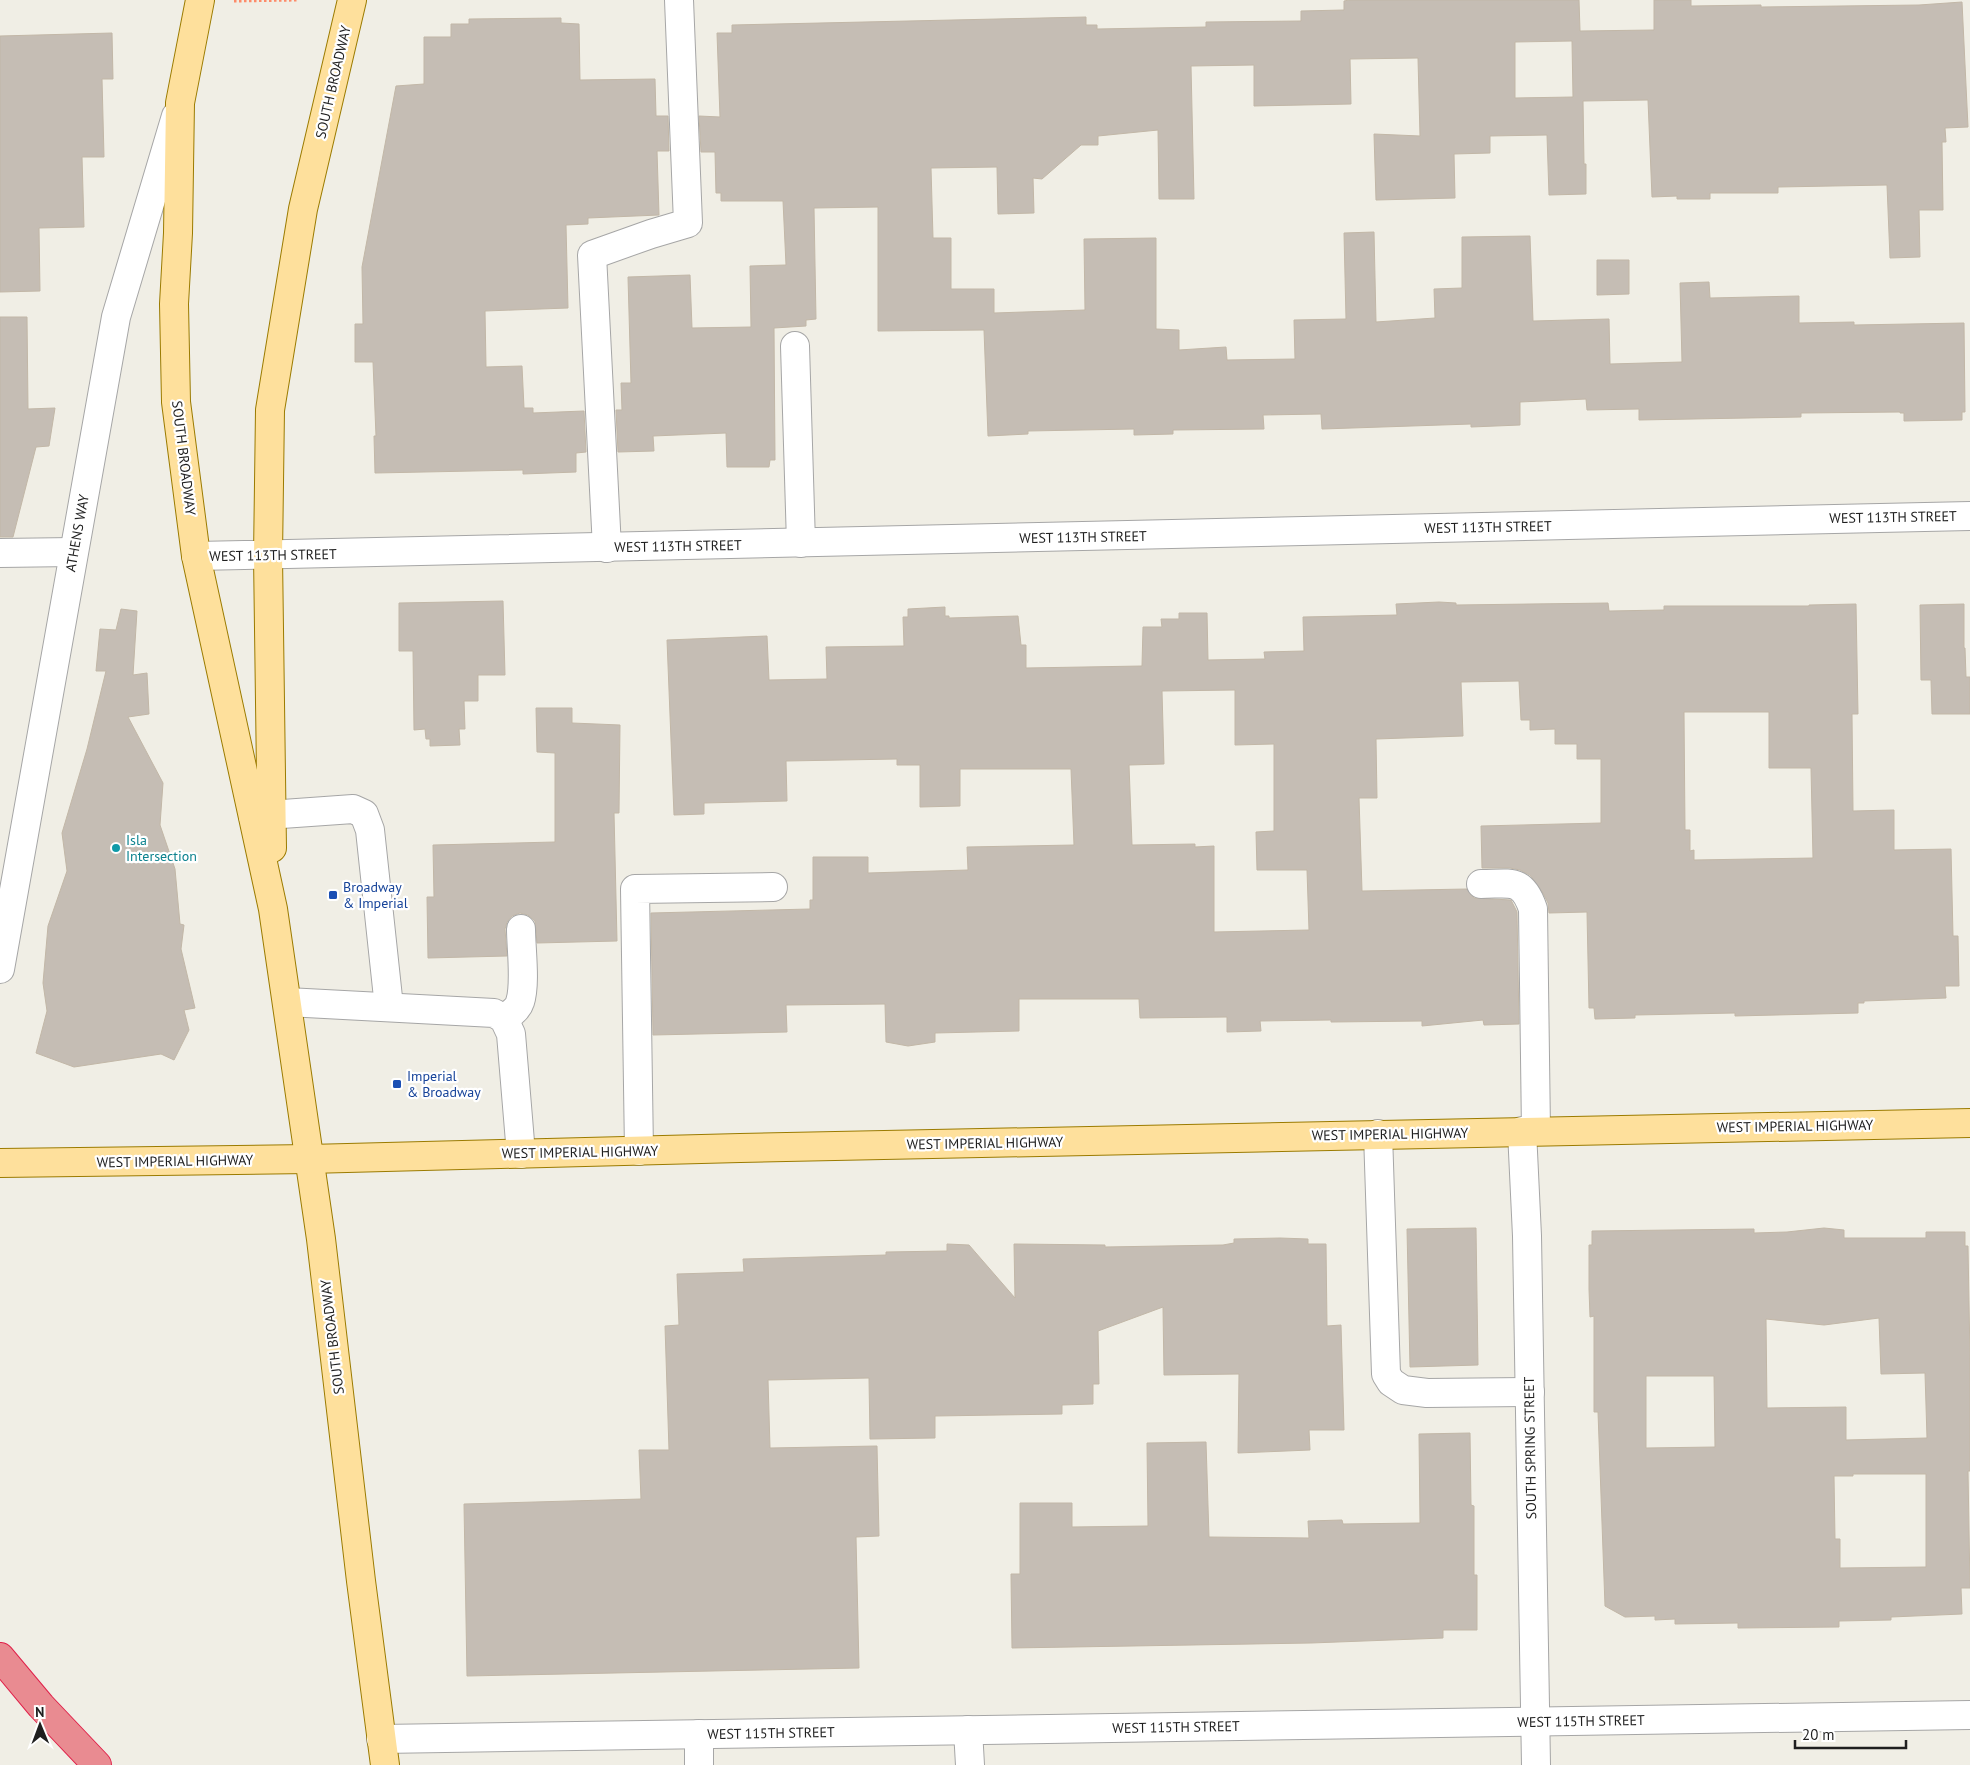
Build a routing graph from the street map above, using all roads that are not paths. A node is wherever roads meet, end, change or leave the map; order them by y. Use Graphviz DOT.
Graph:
graph roads {
  1 [pos="200,0"];
  2 [pos="352,0"];
  3 [pos="679,0"];
  4 [pos="180,103"];
  5 [pos="796,346"];
  6 [pos="1970,516"];
  7 [pos="801,543"];
  8 [pos="607,548"];
  9 [pos="73,552"];
  10 [pos="0,553"];
  11 [pos="196,556"];
  12 [pos="268,556"];
  13 [pos="262,815"];
  14 [pos="1480,884"];
  15 [pos="773,887"];
  16 [pos="521,929"];
  17 [pos="0,970"];
  18 [pos="287,1002"];
  19 [pos="389,1007"];
  20 [pos="504,1019"];
  21 [pos="1970,1123"];
  22 [pos="1529,1131"];
  23 [pos="1378,1134"];
  24 [pos="639,1151"];
  25 [pos="521,1154"];
  26 [pos="309,1159"];
  27 [pos="0,1163"];
  28 [pos="1530,1392"];
  29 [pos="0,1657"];
  30 [pos="1970,1715"];
  31 [pos="1534,1721"];
  32 [pos="968,1730"];
  33 [pos="699,1734"];
  34 [pos="383,1752"];
  35 [pos="97,1765"];
  36 [pos="699,1765"];
  37 [pos="970,1765"];
  38 [pos="1536,1765"];
  1 -- 4 [label="main road, SOUTH BROADWAY"];
  2 -- 12 [label="main road, SOUTH BROADWAY"];
  3 -- 8 [label="street"];
  4 -- 9 [label="street, ATHENS WAY"];
  4 -- 11 [label="main road, SOUTH BROADWAY"];
  5 -- 7 [label="street"];
  6 -- 7 [label="street, WEST 113TH STREET"];
  7 -- 8 [label="street, WEST 113TH STREET"];
  8 -- 12 [label="street, WEST 113TH STREET"];
  9 -- 10 [label="street"];
  9 -- 17 [label="street, ATHENS WAY"];
  11 -- 12 [label="street, WEST 113TH STREET"];
  11 -- 13 [label="main road, SOUTH BROADWAY"];
  12 -- 13 [label="main road, SOUTH BROADWAY"];
  13 -- 18 [label="main road, SOUTH BROADWAY"];
  13 -- 19 [label="street"];
  14 -- 22 [label="street, SOUTH SPRING STREET"];
  15 -- 24 [label="street"];
  16 -- 20 [label="street"];
  18 -- 19 [label="street"];
  18 -- 26 [label="main road, SOUTH BROADWAY"];
  19 -- 20 [label="street"];
  20 -- 25 [label="street"];
  21 -- 22 [label="main road, WEST IMPERIAL HIGHWAY"];
  22 -- 23 [label="main road, WEST IMPERIAL HIGHWAY"];
  22 -- 28 [label="street, SOUTH SPRING STREET"];
  23 -- 24 [label="main road, WEST IMPERIAL HIGHWAY"];
  23 -- 28 [label="street"];
  24 -- 25 [label="main road, WEST IMPERIAL HIGHWAY"];
  25 -- 26 [label="main road, WEST IMPERIAL HIGHWAY"];
  26 -- 27 [label="main road, WEST IMPERIAL HIGHWAY"];
  26 -- 34 [label="main road, SOUTH BROADWAY"];
  28 -- 31 [label="street, SOUTH SPRING STREET"];
  29 -- 35 [label="highway"];
  30 -- 31 [label="street, WEST 115TH STREET"];
  31 -- 32 [label="street, WEST 115TH STREET"];
  31 -- 38 [label="street, SOUTH SPRING STREET"];
  32 -- 33 [label="street, WEST 115TH STREET"];
  32 -- 37 [label="street"];
  33 -- 34 [label="street, WEST 115TH STREET"];
  33 -- 36 [label="street"];
}
